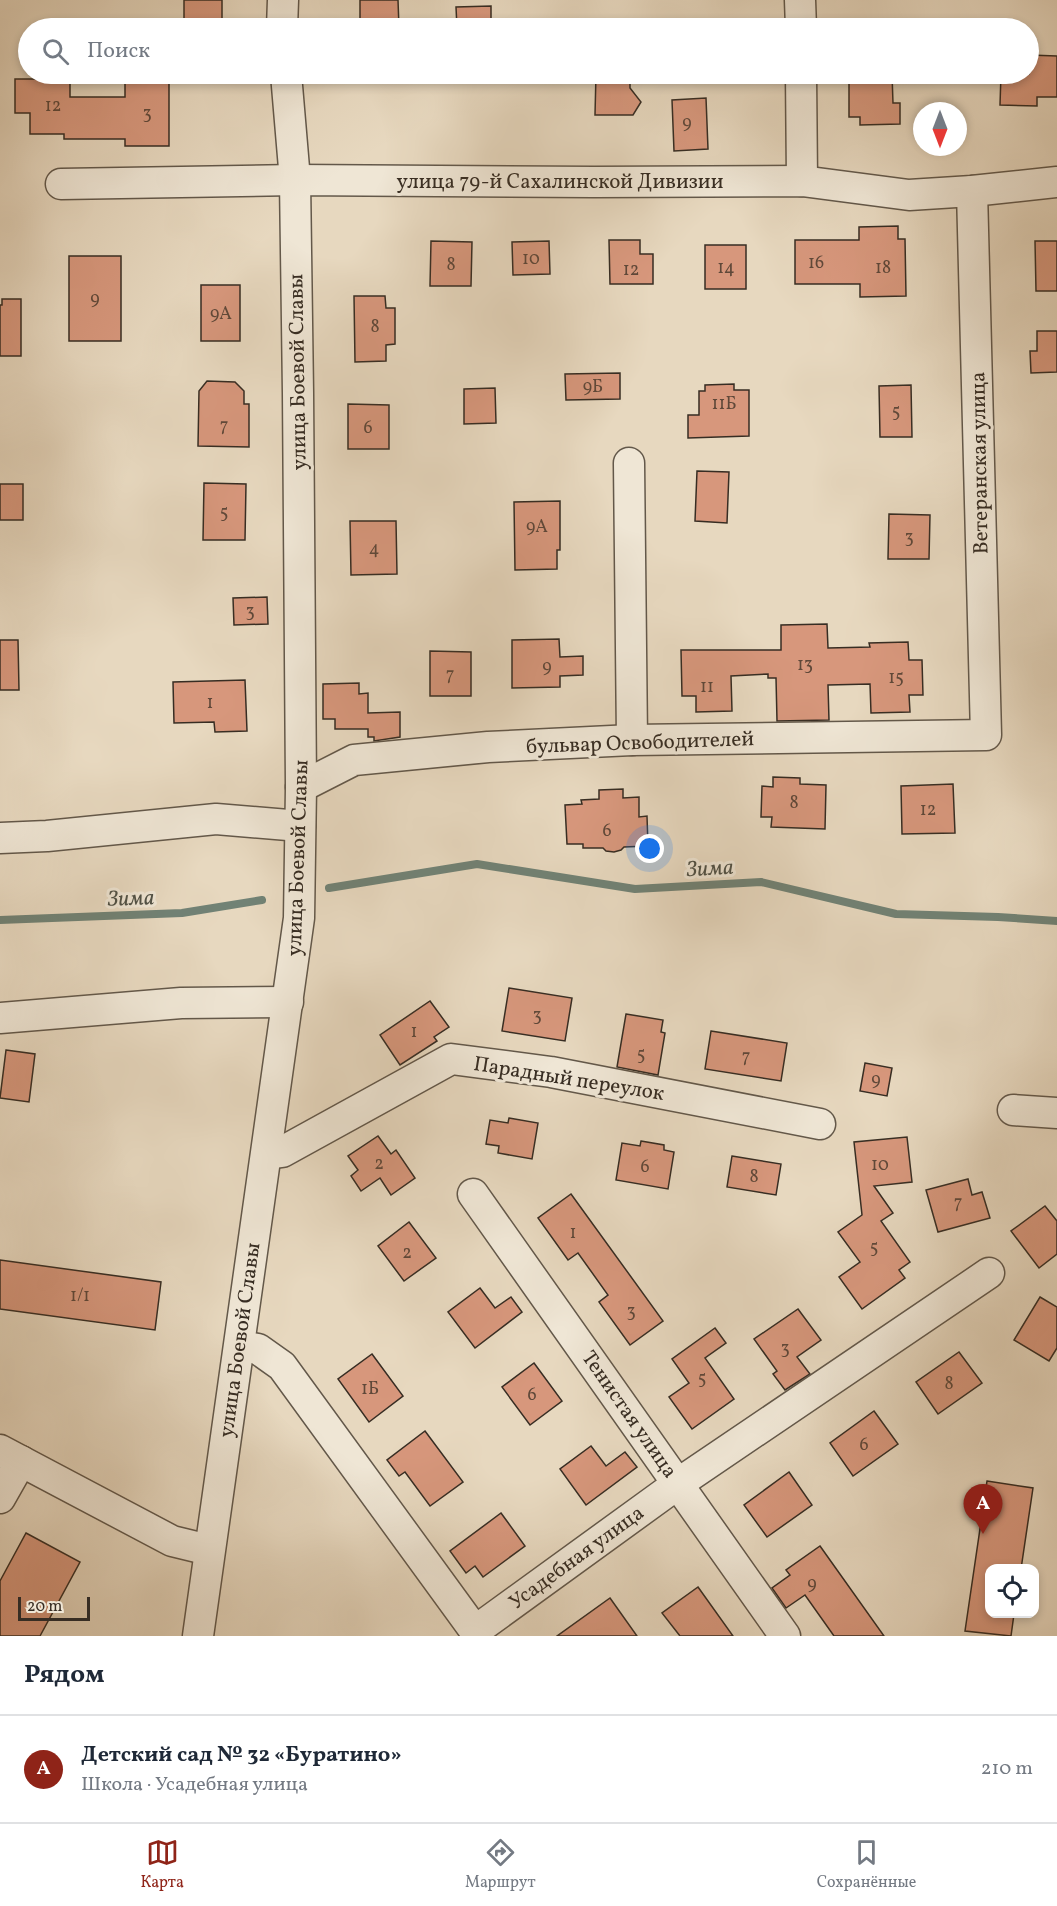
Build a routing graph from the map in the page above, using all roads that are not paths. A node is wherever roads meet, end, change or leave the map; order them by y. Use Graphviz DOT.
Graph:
graph roads {
  1 [pos="283,0"];
  2 [pos="801,0"];
  3 [pos="282,18"];
  4 [pos="801,18"];
  5 [pos="287,84"];
  6 [pos="801,84"];
  7 [pos="294,180"];
  8 [pos="802,181"];
  9 [pos="1057,182"];
  10 [pos="61,184"];
  11 [pos="972,191"];
  12 [pos="629,463"];
  13 [pos="986,735"];
  14 [pos="632,740"];
  15 [pos="301,787"];
  16 [pos="300,826"];
  17 [pos="0,837"];
  18 [pos="288,1002"];
  19 [pos="0,1018"];
  20 [pos="1013,1110"];
  21 [pos="1057,1113"];
  22 [pos="820,1124"];
  23 [pos="267,1154"];
  24 [pos="473,1194"];
  25 [pos="989,1273"];
  26 [pos="240,1346"];
  27 [pos="10,1455"];
  28 [pos="679,1483"];
  29 [pos="0,1498"];
  30 [pos="209,1550"];
  31 [pos="198,1636"];
  32 [pos="785,1636"];
  1 -- 3 [label="street"];
  2 -- 4 [label="street"];
  5 -- 7 [label="street, улица Боевой Славы"];
  6 -- 8 [label="street"];
  7 -- 8 [label="street, улица 79-й Сахалинской Дивизии"];
  7 -- 10 [label="street, улица 79-й Сахалинской Дивизии"];
  7 -- 15 [label="street, улица Боевой Славы"];
  8 -- 11 [label="street, улица 79-й Сахалинской Дивизии"];
  9 -- 11 [label="street, улица 79-й Сахалинской Дивизии"];
  11 -- 13 [label="street, Ветеранская улица"];
  12 -- 14 [label="street"];
  13 -- 14 [label="street, бульвар Освободителей"];
  14 -- 15 [label="street, бульвар Освободителей"];
  15 -- 16 [label="street, улица Боевой Славы"];
  16 -- 17 [label="street"];
  16 -- 18 [label="street, улица Боевой Славы"];
  18 -- 19 [label="street"];
  18 -- 23 [label="street, улица Боевой Славы"];
  20 -- 21 [label="street"];
  22 -- 23 [label="street, Парадный переулок"];
  23 -- 26 [label="street, улица Боевой Славы"];
  24 -- 28 [label="street, Тенистая улица"];
  25 -- 28 [label="street, Усадебная улица"];
  26 -- 28 [label="street, Усадебная улица"];
  26 -- 30 [label="street, улица Боевой Славы"];
  27 -- 29 [label="street"];
  27 -- 30 [label="street"];
  28 -- 32 [label="street, Тенистая улица"];
  30 -- 31 [label="street, улица Боевой Славы"];
}
